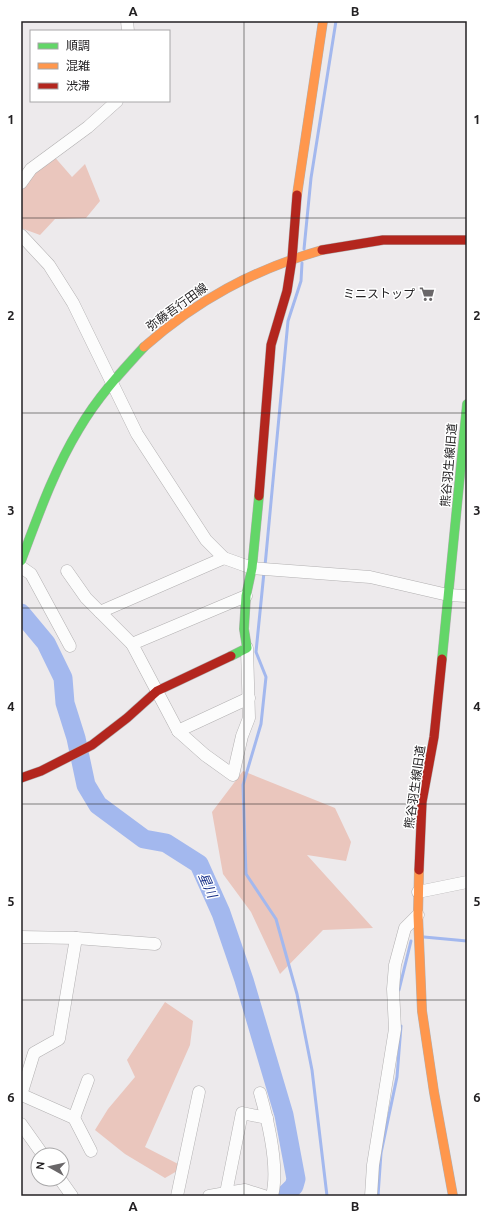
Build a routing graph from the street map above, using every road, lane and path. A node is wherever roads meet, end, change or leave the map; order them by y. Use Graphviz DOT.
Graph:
graph roads {
  1 [pos="323,21"];
  2 [pos="116,102"];
  3 [pos="21,183"];
  4 [pos="21,235"];
  5 [pos="467,240"];
  6 [pos="292,259"];
  7 [pos="112,381"];
  8 [pos="467,404"];
  9 [pos="466,418"];
  10 [pos="224,558"];
  11 [pos="22,559"];
  12 [pos="252,568"];
  13 [pos="67,571"];
  14 [pos="448,595"];
  15 [pos="246,596"];
  16 [pos="467,596"];
  17 [pos="100,612"];
  18 [pos="132,644"];
  19 [pos="70,646"];
  20 [pos="247,648"];
  21 [pos="157,691"];
  22 [pos="249,698"];
  23 [pos="178,731"];
  24 [pos="21,778"];
  25 [pos="467,882"];
  26 [pos="418,892"];
  27 [pos="418,915"];
  28 [pos="21,937"];
  29 [pos="76,938"];
  30 [pos="155,944"];
  31 [pos="88,1080"];
  32 [pos="199,1092"];
  33 [pos="260,1093"];
  34 [pos="22,1095"];
  35 [pos="74,1118"];
  36 [pos="267,1118"];
  37 [pos="21,1124"];
  38 [pos="37,1147"];
  39 [pos="91,1151"];
  40 [pos="66,1187"];
  41 [pos="226,1193"];
  42 [pos="72,1196"];
  43 [pos="177,1196"];
  44 [pos="209,1196"];
  45 [pos="264,1196"];
  46 [pos="272,1196"];
  47 [pos="371,1196"];
  48 [pos="453,1196"];
  1 -- 6 [label="street"];
  2 -- 3 [label="street"];
  4 -- 7 [label="street"];
  5 -- 6 [label="street, 弥藤吾行田線"];
  6 -- 7 [label="street, 弥藤吾行田線"];
  6 -- 12 [label="street"];
  7 -- 10 [label="street"];
  7 -- 11 [label="street, 弥藤吾行田線"];
  8 -- 9 [label="street, 熊谷羽生線旧道"];
  9 -- 14 [label="street, 熊谷羽生線旧道"];
  10 -- 12 [label="street"];
  10 -- 17 [label="street"];
  11 -- 19 [label="street"];
  12 -- 14 [label="street"];
  12 -- 15 [label="street"];
  13 -- 17 [label="street"];
  14 -- 16 [label="street"];
  14 -- 26 [label="street, 熊谷羽生線旧道"];
  15 -- 18 [label="street"];
  15 -- 20 [label="street"];
  17 -- 18 [label="street"];
  18 -- 21 [label="street"];
  20 -- 21 [label="street"];
  20 -- 22 [label="street"];
  21 -- 23 [label="street"];
  21 -- 24 [label="street"];
  22 -- 23 [label="street"];
  22 -- 23 [label="street"];
  25 -- 26 [label="street"];
  26 -- 27 [label="street, 熊谷羽生線旧道"];
  27 -- 47 [label="street"];
  27 -- 48 [label="street, 熊谷羽生線旧道"];
  28 -- 29 [label="street"];
  29 -- 30 [label="street"];
  29 -- 34 [label="street"];
  31 -- 35 [label="street"];
  32 -- 43 [label="street"];
  33 -- 36 [label="street"];
  34 -- 35 [label="street"];
  35 -- 39 [label="street"];
  36 -- 41 [label="street"];
  36 -- 46 [label="street"];
  37 -- 38 [label="street"];
  40 -- 42 [label="street"];
  41 -- 44 [label="street"];
  41 -- 45 [label="street"];
}
